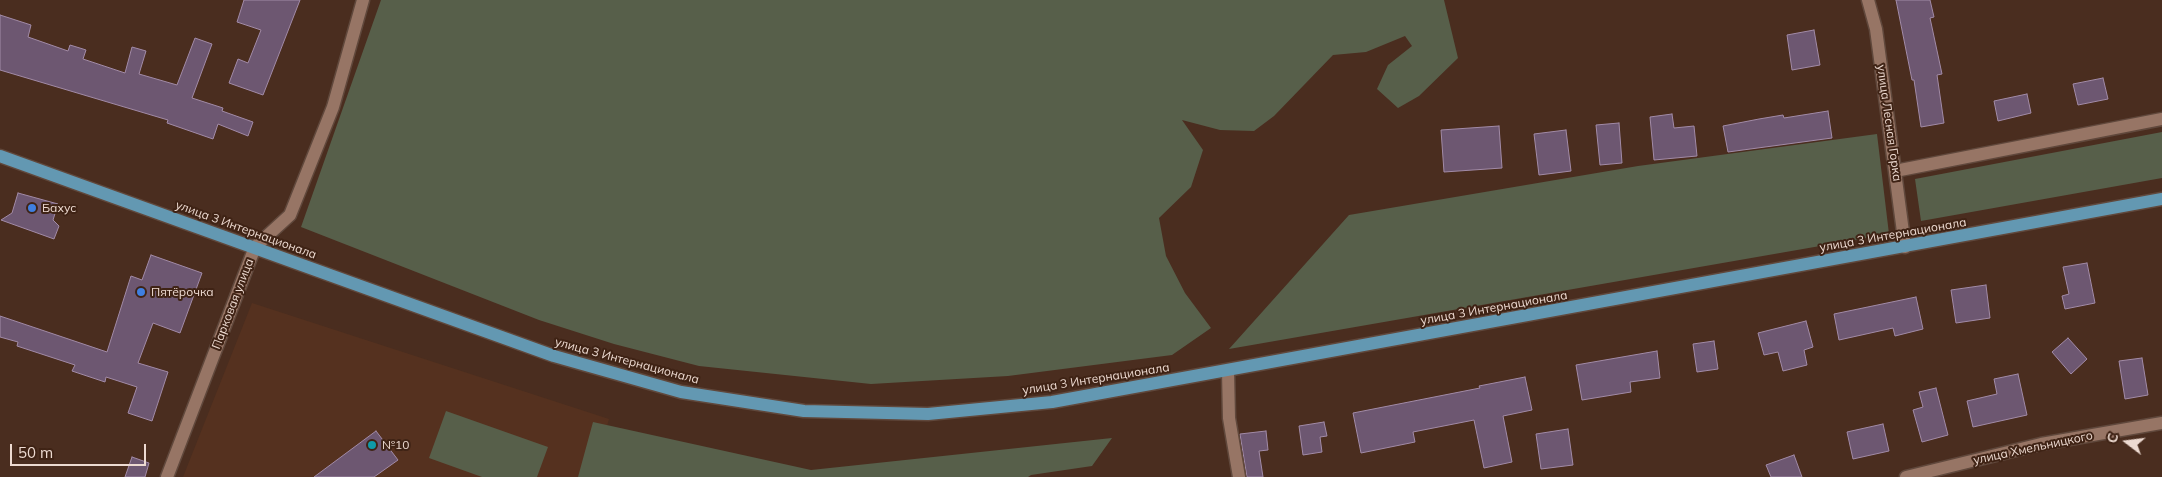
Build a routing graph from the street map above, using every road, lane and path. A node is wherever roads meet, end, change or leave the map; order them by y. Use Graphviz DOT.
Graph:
graph roads {
  1 [pos="363,0"];
  2 [pos="1868,0"];
  3 [pos="2162,119"];
  4 [pos="0,156"];
  5 [pos="1895,171"];
  6 [pos="2162,199"];
  7 [pos="255,247"];
  8 [pos="1905,247"];
  9 [pos="1228,371"];
  10 [pos="2162,423"];
  11 [pos="167,477"];
  12 [pos="1239,477"];
  13 [pos="1906,477"];
  1 -- 7 [label="street, Парковая улица"];
  2 -- 5 [label="street, улица Лесная Горка"];
  3 -- 5 [label="street"];
  4 -- 7 [label="main road, улица 3 Интернационала"];
  5 -- 8 [label="street, улица Лесная Горка"];
  6 -- 8 [label="main road, улица 3 Интернационала"];
  7 -- 9 [label="main road, улица 3 Интернационала"];
  7 -- 11 [label="street, Парковая улица"];
  8 -- 9 [label="main road, улица 3 Интернационала"];
  9 -- 12 [label="street"];
  10 -- 13 [label="street, улица Хмельницкого"];
}
